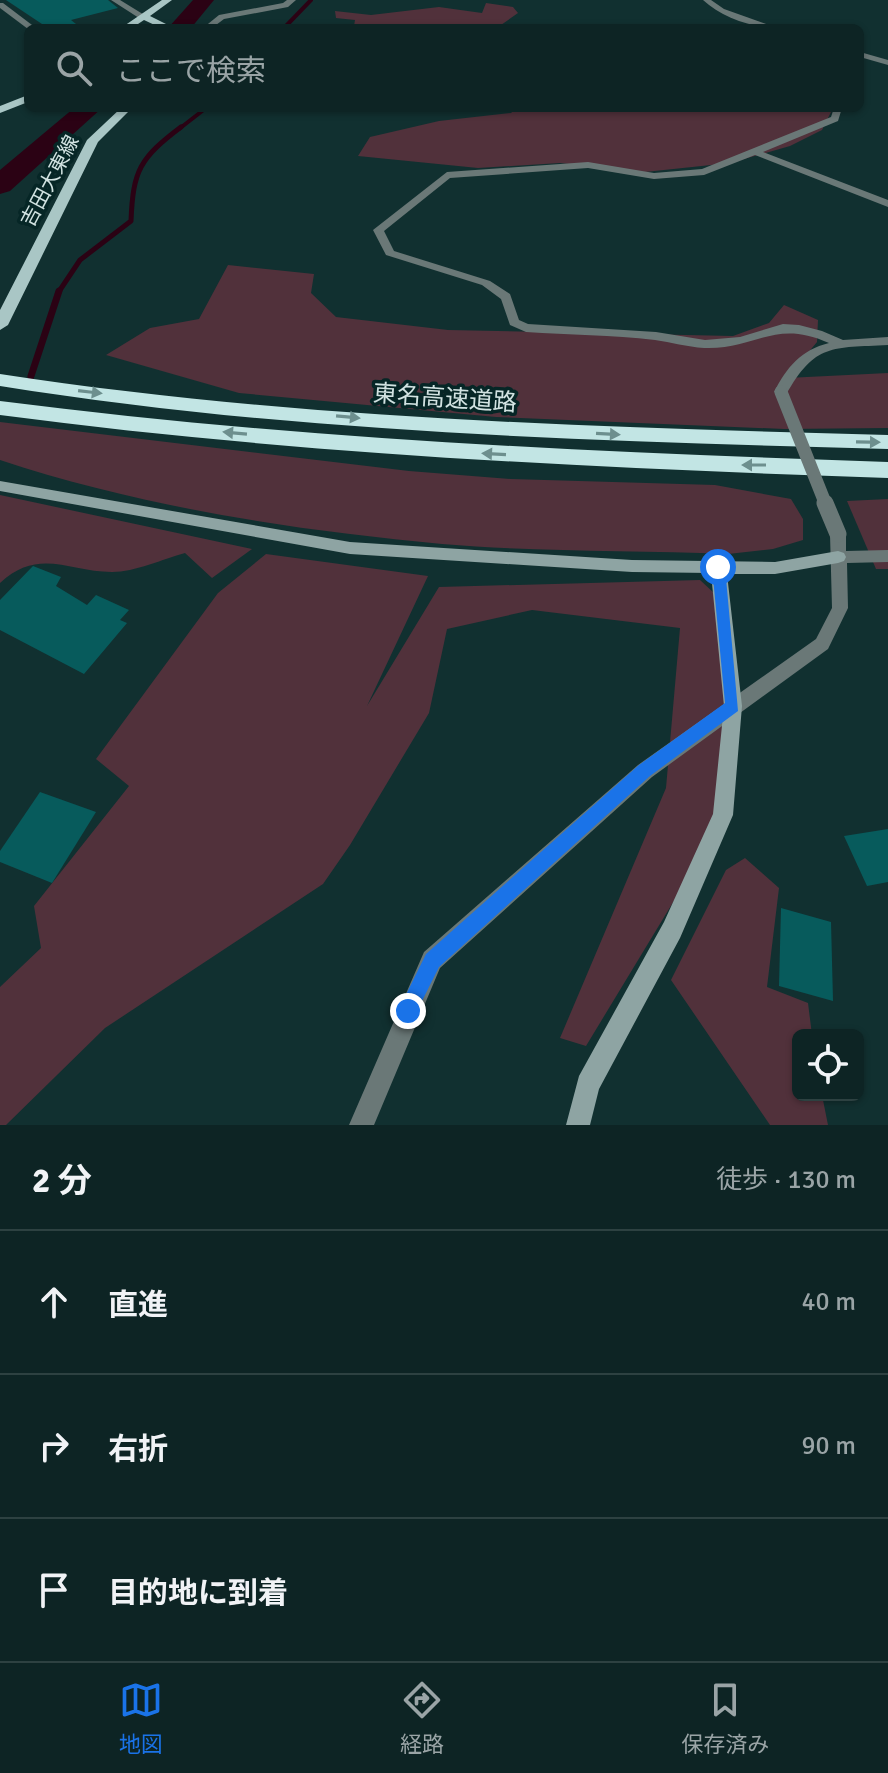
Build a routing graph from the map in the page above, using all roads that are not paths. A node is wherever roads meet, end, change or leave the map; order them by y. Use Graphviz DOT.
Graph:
graph roads {
  1 [pos="115,0"];
  2 [pos="168,0"];
  3 [pos="292,0"];
  4 [pos="707,0"];
  5 [pos="0,5"];
  6 [pos="146,18"];
  7 [pos="19,19"];
  8 [pos="10,21"];
  9 [pos="26,24"];
  10 [pos="134,24"];
  11 [pos="160,24"];
  12 [pos="212,24"];
  13 [pos="761,24"];
  14 [pos="864,55"];
  15 [pos="888,63"];
  16 [pos="24,100"];
  17 [pos="0,110"];
  18 [pos="123,112"];
  19 [pos="837,112"];
  20 [pos="758,153"];
  21 [pos="888,204"];
  22 [pos="0,325"];
  23 [pos="888,341"];
  24 [pos="841,344"];
  25 [pos="6,381"];
  26 [pos="1,408"];
  27 [pos="888,442"];
  28 [pos="888,470"];
  29 [pos="0,486"];
  30 [pos="888,556"];
  31 [pos="838,557"];
  32 [pos="718,567"];
  33 [pos="733,706"];
  34 [pos="361,1125"];
  35 [pos="578,1125"];
  1 -- 6 [label="street"];
  2 -- 6 [label="main road"];
  3 -- 12 [label="street"];
  4 -- 13 [label="street"];
  5 -- 7 [label="street"];
  6 -- 10 [label="main road"];
  6 -- 11 [label="main road"];
  7 -- 8 [label="street"];
  7 -- 9 [label="street"];
  14 -- 15 [label="street"];
  16 -- 17 [label="main road"];
  18 -- 22 [label="main road, 吉田大東線"];
  19 -- 20 [label="street"];
  20 -- 21 [label="street"];
  20 -- 24 [label="street"];
  23 -- 24 [label="street"];
  24 -- 31 [label="street, bridge"];
  25 -- 27 [label="highway, 東名高速道路, one-way"];
  28 -- 26 [label="highway, one-way"];
  29 -- 32 [label="street"];
  30 -- 31 [label="street"];
  31 -- 32 [label="street"];
  31 -- 33 [label="street"];
  32 -- 33 [label="street"];
  33 -- 34 [label="street"];
  33 -- 35 [label="street"];
}
